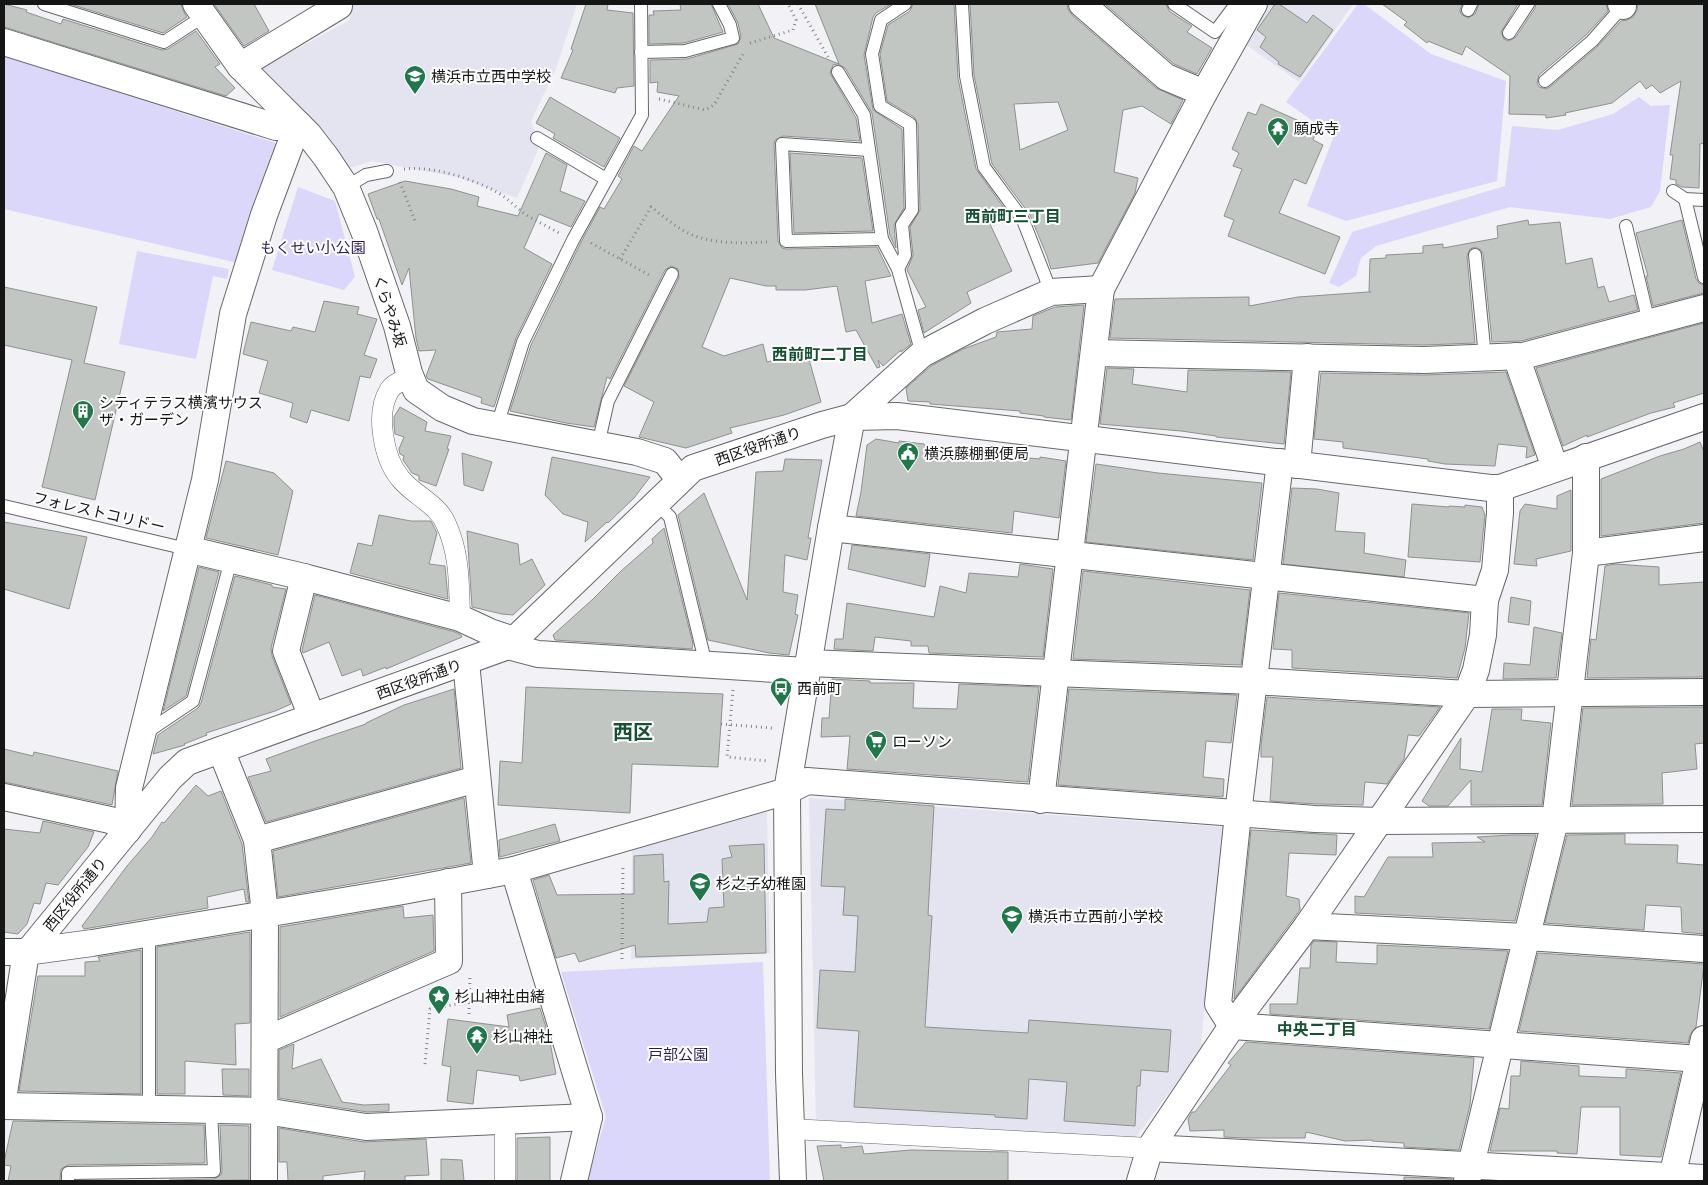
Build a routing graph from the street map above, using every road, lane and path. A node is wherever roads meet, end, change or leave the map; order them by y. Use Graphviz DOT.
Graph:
graph roads {
  1 [pos="44,4"];
  2 [pos="339,4"];
  3 [pos="641,4"];
  4 [pos="719,4"];
  5 [pos="788,4"];
  6 [pos="798,4"];
  7 [pos="905,4"];
  8 [pos="962,4"];
  9 [pos="1082,4"];
  10 [pos="1174,4"];
  11 [pos="1236,4"];
  12 [pos="1254,4"];
  13 [pos="1528,4"];
  14 [pos="1622,5"];
  15 [pos="200,10"];
  16 [pos="1509,33"];
  17 [pos="4,42"];
  18 [pos="749,43"];
  19 [pos="641,52"];
  20 [pos="744,52"];
  21 [pos="240,66"];
  22 [pos="838,72"];
  23 [pos="1545,81"];
  24 [pos="1204,93"];
  25 [pos="642,95"];
  26 [pos="880,106"];
  27 [pos="864,115"];
  28 [pos="298,124"];
  29 [pos="537,138"];
  30 [pos="869,150"];
  31 [pos="387,171"];
  32 [pos="606,179"];
  33 [pos="346,187"];
  34 [pos="1673,191"];
  35 [pos="1684,199"];
  36 [pos="1704,200"];
  37 [pos="415,221"];
  38 [pos="1626,226"];
  39 [pos="574,237"];
  40 [pos="882,239"];
  41 [pos="786,242"];
  42 [pos="1475,255"];
  43 [pos="620,259"];
  44 [pos="898,269"];
  45 [pos="1704,277"];
  46 [pos="669,280"];
  47 [pos="1101,289"];
  48 [pos="1051,292"];
  49 [pos="1704,308"];
  50 [pos="1649,323"];
  51 [pos="1094,353"];
  52 [pos="922,354"];
  53 [pos="1516,356"];
  54 [pos="1485,357"];
  55 [pos="1307,358"];
  56 [pos="411,377"];
  57 [pos="852,417"];
  58 [pos="1704,419"];
  59 [pos="498,426"];
  60 [pos="1084,438"];
  61 [pos="598,444"];
  62 [pos="1586,457"];
  63 [pos="1288,463"];
  64 [pos="1555,468"];
  65 [pos="680,480"];
  66 [pos="1500,488"];
  67 [pos="656,503"];
  68 [pos="4,506"];
  69 [pos="831,528"];
  70 [pos="1704,538"];
  71 [pos="187,550"];
  72 [pos="1586,553"];
  73 [pos="1070,554"];
  74 [pos="231,560"];
  75 [pos="304,577"];
  76 [pos="1266,578"];
  77 [pos="1485,600"];
  78 [pos="460,618"];
  79 [pos="511,643"];
  80 [pos="466,662"];
  81 [pos="706,665"];
  82 [pos="735,666"];
  83 [pos="807,667"];
  84 [pos="1056,674"];
  85 [pos="1254,681"];
  86 [pos="1704,692"];
  87 [pos="1467,694"];
  88 [pos="1570,694"];
  89 [pos="312,717"];
  90 [pos="720,724"];
  91 [pos="730,724"];
  92 [pos="772,728"];
  93 [pos="142,735"];
  94 [pos="221,750"];
  95 [pos="774,762"];
  96 [pos="477,779"];
  97 [pos="787,791"];
  98 [pos="4,797"];
  99 [pos="1041,800"];
  100 [pos="1238,814"];
  101 [pos="1704,819"];
  102 [pos="1380,821"];
  103 [pos="1555,821"];
  104 [pos="128,830"];
  105 [pos="623,838"];
  106 [pos="257,840"];
  107 [pos="514,870"];
  108 [pos="487,875"];
  109 [pos="448,882"];
  110 [pos="265,914"];
  111 [pos="1307,926"];
  112 [pos="149,934"];
  113 [pos="1526,937"];
  114 [pos="1704,949"];
  115 [pos="15,952"];
  116 [pos="622,959"];
  117 [pos="552,997"];
  118 [pos="1232,1026"];
  119 [pos="265,1040"];
  120 [pos="1500,1046"];
  121 [pos="1702,1049"];
  122 [pos="425,1064"];
  123 [pos="4,1093"];
  124 [pos="4,1106"];
  125 [pos="149,1109"];
  126 [pos="211,1110"];
  127 [pos="265,1111"];
  128 [pos="589,1117"];
  129 [pos="505,1121"];
  130 [pos="791,1129"];
  131 [pos="1150,1148"];
  132 [pos="1469,1173"];
  133 [pos="1672,1177"];
  134 [pos="1704,1178"];
  135 [pos="68,1181"];
  136 [pos="264,1181"];
  137 [pos="505,1181"];
  138 [pos="574,1181"];
  139 [pos="793,1181"];
  140 [pos="1140,1181"];
  1 -- 15 [label="lane"];
  2 -- 21 [label="street"];
  3 -- 19 [label="lane"];
  4 -- 19 [label="lane"];
  5 -- 18 [label="path"];
  6 -- 22 [label="path"];
  7 -- 26 [label="lane"];
  8 -- 48 [label="lane"];
  9 -- 24 [label="street"];
  10 -- 11 [label="lane"];
  12 -- 24 [label="street"];
  13 -- 16 [label="lane"];
  14 -- 23 [label="lane"];
  15 -- 21 [label="street, くらやみ坂"];
  17 -- 28 [label="street"];
  19 -- 25 [label="lane"];
  20 -- 25 [label="path"];
  21 -- 28 [label="street, くらやみ坂"];
  22 -- 27 [label="lane"];
  24 -- 47 [label="street"];
  25 -- 32 [label="lane"];
  26 -- 27 [label="lane"];
  26 -- 44 [label="lane"];
  27 -- 30 [label="lane"];
  28 -- 33 [label="street, くらやみ坂"];
  28 -- 71 [label="street"];
  29 -- 32 [label="lane"];
  30 -- 40 [label="lane"];
  30 -- 41 [label="lane"];
  31 -- 33 [label="lane"];
  31 -- 37 [label="path"];
  31 -- 39 [label="path"];
  32 -- 39 [label="lane"];
  33 -- 56 [label="street, くらやみ坂"];
  34 -- 35 [label="lane"];
  35 -- 36 [label="lane"];
  35 -- 45 [label="lane"];
  38 -- 50 [label="lane"];
  39 -- 43 [label="path"];
  39 -- 59 [label="lane"];
  40 -- 41 [label="lane"];
  40 -- 44 [label="lane"];
  41 -- 43 [label="path"];
  42 -- 54 [label="lane"];
  43 -- 46 [label="path"];
  44 -- 52 [label="lane"];
  46 -- 61 [label="lane"];
  47 -- 48 [label="street"];
  47 -- 51 [label="street"];
  48 -- 52 [label="street"];
  49 -- 50 [label="street"];
  50 -- 53 [label="street"];
  51 -- 55 [label="street"];
  51 -- 60 [label="street"];
  52 -- 57 [label="street"];
  53 -- 54 [label="street"];
  53 -- 64 [label="street"];
  54 -- 55 [label="street"];
  55 -- 63 [label="street"];
  56 -- 59 [label="street, くらやみ坂"];
  56 -- 78 [label="street"];
  57 -- 60 [label="street"];
  57 -- 65 [label="street, 西区役所通り"];
  57 -- 69 [label="street"];
  58 -- 62 [label="street"];
  59 -- 61 [label="street, くらやみ坂"];
  60 -- 63 [label="street"];
  60 -- 73 [label="street"];
  61 -- 65 [label="street, くらやみ坂"];
  62 -- 64 [label="street"];
  62 -- 72 [label="street"];
  63 -- 66 [label="street"];
  63 -- 76 [label="street"];
  64 -- 66 [label="street"];
  65 -- 67 [label="street, 西区役所通り"];
  66 -- 77 [label="street"];
  67 -- 79 [label="street, 西区役所通り"];
  67 -- 81 [label="lane"];
  68 -- 71 [label="lane, フォレストコリドー"];
  69 -- 73 [label="street"];
  69 -- 83 [label="street"];
  70 -- 72 [label="street"];
  71 -- 74 [label="street"];
  71 -- 93 [label="street"];
  72 -- 88 [label="street"];
  73 -- 76 [label="street"];
  73 -- 84 [label="street"];
  74 -- 75 [label="street"];
  74 -- 93 [label="lane"];
  75 -- 78 [label="street"];
  75 -- 89 [label="street"];
  76 -- 77 [label="street"];
  76 -- 85 [label="street"];
  77 -- 87 [label="street"];
  78 -- 79 [label="street"];
  79 -- 80 [label="street, 西区役所通り"];
  79 -- 81 [label="street"];
  80 -- 89 [label="street, 西区役所通り"];
  80 -- 96 [label="street"];
  81 -- 82 [label="street"];
  82 -- 83 [label="street"];
  82 -- 91 [label="path"];
  83 -- 84 [label="street"];
  83 -- 97 [label="street"];
  84 -- 85 [label="street"];
  84 -- 99 [label="street"];
  85 -- 87 [label="street"];
  85 -- 100 [label="street"];
  86 -- 88 [label="street"];
  87 -- 88 [label="street"];
  87 -- 102 [label="street"];
  88 -- 103 [label="street"];
  89 -- 94 [label="street, 西区役所通り"];
  90 -- 91 [label="path"];
  91 -- 92 [label="path"];
  91 -- 95 [label="path"];
  93 -- 104 [label="street"];
  94 -- 104 [label="street, 西区役所通り"];
  94 -- 106 [label="street"];
  96 -- 106 [label="street"];
  96 -- 108 [label="street"];
  97 -- 99 [label="street"];
  97 -- 105 [label="street"];
  97 -- 130 [label="street"];
  98 -- 104 [label="street"];
  99 -- 100 [label="street"];
  100 -- 102 [label="street"];
  100 -- 118 [label="street"];
  101 -- 103 [label="street"];
  102 -- 103 [label="street"];
  102 -- 111 [label="street"];
  103 -- 113 [label="street"];
  104 -- 115 [label="street, 西区役所通り"];
  105 -- 107 [label="street"];
  105 -- 116 [label="path"];
  106 -- 110 [label="street"];
  107 -- 108 [label="street"];
  107 -- 117 [label="street"];
  108 -- 109 [label="street"];
  109 -- 110 [label="street"];
  109 -- 119 [label="street"];
  110 -- 112 [label="street"];
  110 -- 119 [label="street"];
  111 -- 113 [label="street"];
  111 -- 118 [label="street"];
  112 -- 115 [label="street"];
  112 -- 125 [label="lane"];
  113 -- 114 [label="street"];
  113 -- 120 [label="street"];
  115 -- 123 [label="street"];
  117 -- 122 [label="path"];
  117 -- 128 [label="street"];
  118 -- 120 [label="street"];
  118 -- 131 [label="street"];
  119 -- 127 [label="street"];
  120 -- 121 [label="street"];
  120 -- 132 [label="street"];
  121 -- 133 [label="street"];
  124 -- 125 [label="street"];
  125 -- 126 [label="street"];
  126 -- 127 [label="street"];
  126 -- 135 [label="lane"];
  127 -- 129 [label="street"];
  127 -- 136 [label="street"];
  128 -- 129 [label="street"];
  128 -- 138 [label="street"];
  129 -- 137 [label="street"];
  130 -- 131 [label="street"];
  130 -- 139 [label="street"];
  131 -- 132 [label="street"];
  131 -- 140 [label="street"];
  132 -- 133 [label="street"];
  133 -- 134 [label="street"];
}
